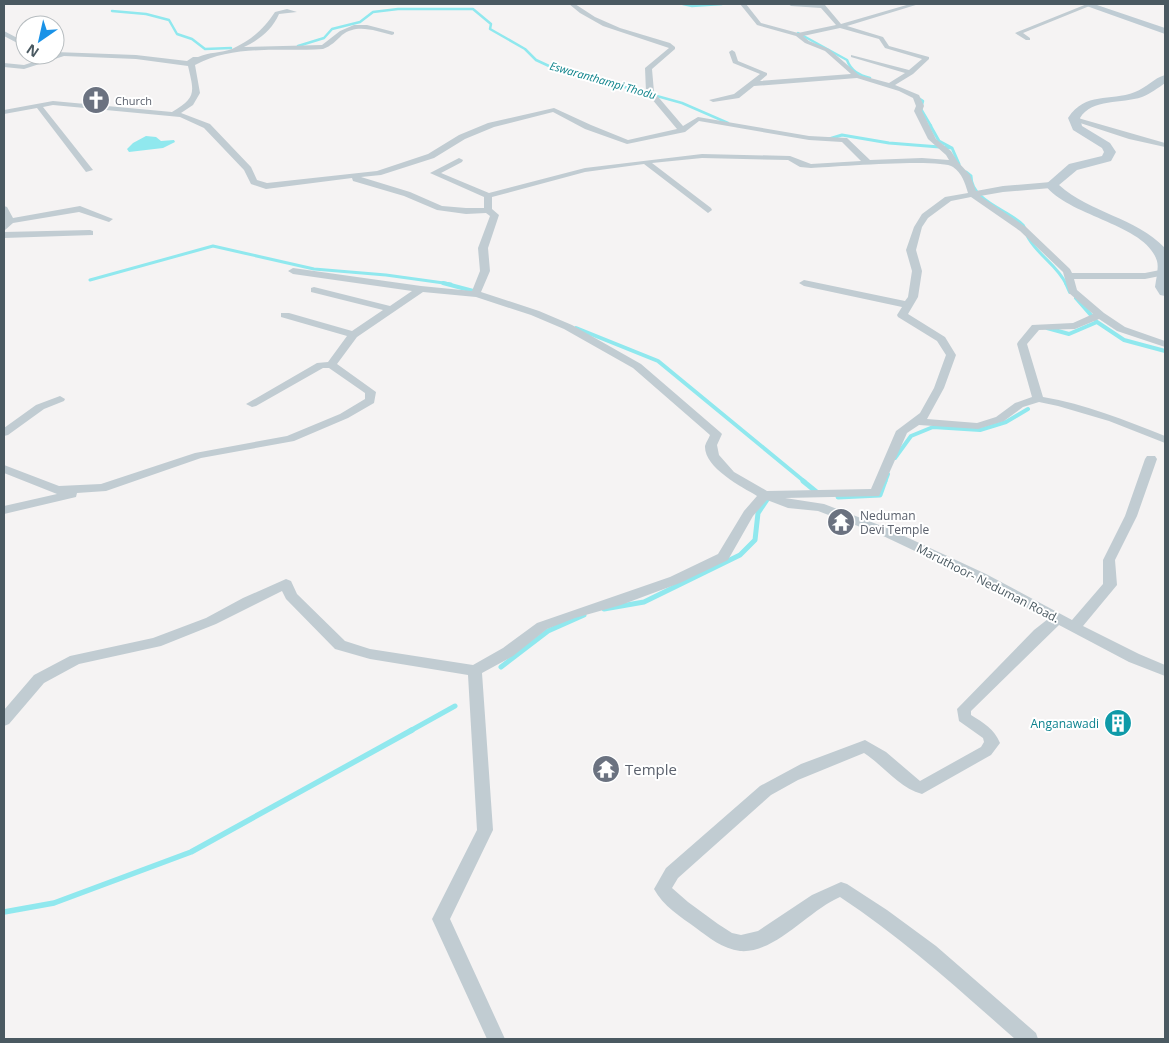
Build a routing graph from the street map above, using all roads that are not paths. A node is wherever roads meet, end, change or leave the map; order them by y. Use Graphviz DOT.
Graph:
graph roads {
  1 [pos="572,4"];
  2 [pos="744,4"];
  3 [pos="791,4"];
  4 [pos="916,4"];
  5 [pos="1088,4"];
  6 [pos="294,12"];
  7 [pos="840,26"];
  8 [pos="1165,31"];
  9 [pos="4,33"];
  10 [pos="392,33"];
  11 [pos="798,35"];
  12 [pos="15,39"];
  13 [pos="1028,39"];
  14 [pos="732,52"];
  15 [pos="65,54"];
  16 [pos="852,56"];
  17 [pos="191,64"];
  18 [pos="4,65"];
  19 [pos="30,65"];
  20 [pos="911,72"];
  21 [pos="857,76"];
  22 [pos="1165,79"];
  23 [pos="754,84"];
  24 [pos="890,85"];
  25 [pos="713,100"];
  26 [pos="38,105"];
  27 [pos="4,112"];
  28 [pos="178,113"];
  29 [pos="1074,118"];
  30 [pos="682,130"];
  31 [pos="1165,145"];
  32 [pos="459,160"];
  33 [pos="646,162"];
  34 [pos="868,162"];
  35 [pos="954,163"];
  36 [pos="89,170"];
  37 [pos="378,173"];
  38 [pos="332,178"];
  39 [pos="366,180"];
  40 [pos="1052,185"];
  41 [pos="973,195"];
  42 [pos="488,196"];
  43 [pos="4,209"];
  44 [pos="488,210"];
  45 [pos="708,210"];
  46 [pos="109,219"];
  47 [pos="10,221"];
  48 [pos="4,228"];
  49 [pos="90,233"];
  50 [pos="4,235"];
  51 [pos="1165,266"];
  52 [pos="293,271"];
  53 [pos="1068,276"];
  54 [pos="804,283"];
  55 [pos="420,289"];
  56 [pos="314,290"];
  57 [pos="476,291"];
  58 [pos="1165,292"];
  59 [pos="908,304"];
  60 [pos="391,309"];
  61 [pos="285,315"];
  62 [pos="1100,316"];
  63 [pos="353,335"];
  64 [pos="1165,344"];
  65 [pos="331,365"];
  66 [pos="60,399"];
  67 [pos="1038,399"];
  68 [pos="252,404"];
  69 [pos="916,421"];
  70 [pos="4,433"];
  71 [pos="1165,440"];
  72 [pos="1151,459"];
  73 [pos="4,469"];
  74 [pos="82,489"];
  75 [pos="765,495"];
  76 [pos="792,499"];
  77 [pos="4,510"];
  78 [pos="1057,618"];
  79 [pos="1074,627"];
  80 [pos="475,671"];
  81 [pos="1165,671"];
  82 [pos="4,720"];
  83 [pos="496,1039"];
  84 [pos="1029,1039"];
  1 -- 30 [label="street"];
  2 -- 11 [label="street"];
  3 -- 7 [label="street"];
  4 -- 7 [label="street"];
  5 -- 8 [label="street"];
  5 -- 13 [label="street"];
  6 -- 17 [label="street"];
  7 -- 11 [label="street"];
  7 -- 20 [label="street"];
  9 -- 12 [label="street"];
  10 -- 17 [label="street"];
  11 -- 21 [label="street"];
  14 -- 23 [label="street"];
  15 -- 17 [label="street"];
  16 -- 20 [label="street"];
  17 -- 28 [label="street"];
  18 -- 19 [label="street"];
  20 -- 24 [label="street"];
  21 -- 23 [label="street"];
  21 -- 24 [label="street"];
  22 -- 29 [label="street"];
  23 -- 25 [label="street"];
  24 -- 35 [label="street"];
  26 -- 27 [label="street"];
  26 -- 28 [label="street"];
  26 -- 36 [label="street"];
  28 -- 38 [label="street"];
  29 -- 31 [label="street"];
  29 -- 40 [label="street"];
  30 -- 34 [label="street"];
  30 -- 37 [label="street"];
  32 -- 42 [label="street"];
  33 -- 34 [label="street"];
  33 -- 42 [label="street"];
  33 -- 45 [label="street"];
  34 -- 35 [label="street"];
  35 -- 41 [label="street"];
  37 -- 38 [label="street"];
  37 -- 39 [label="street"];
  38 -- 39 [label="street"];
  39 -- 44 [label="street"];
  40 -- 41 [label="street"];
  40 -- 51 [label="street"];
  41 -- 53 [label="street"];
  41 -- 59 [label="street"];
  42 -- 44 [label="street"];
  43 -- 47 [label="street"];
  44 -- 57 [label="street"];
  46 -- 47 [label="street"];
  47 -- 48 [label="street"];
  49 -- 50 [label="street"];
  51 -- 53 [label="street"];
  51 -- 58 [label="street"];
  52 -- 55 [label="street"];
  53 -- 62 [label="street"];
  54 -- 59 [label="street"];
  55 -- 57 [label="street"];
  55 -- 60 [label="street"];
  56 -- 60 [label="street"];
  57 -- 75 [label="street"];
  59 -- 69 [label="street"];
  60 -- 63 [label="street"];
  61 -- 63 [label="street"];
  62 -- 64 [label="street"];
  62 -- 67 [label="street"];
  63 -- 65 [label="street"];
  65 -- 68 [label="street"];
  65 -- 74 [label="street"];
  66 -- 70 [label="street"];
  67 -- 69 [label="street"];
  67 -- 71 [label="street"];
  69 -- 76 [label="street"];
  72 -- 79 [label="street, Maruthoor- Neduman Road."];
  73 -- 74 [label="street"];
  74 -- 77 [label="street"];
  75 -- 76 [label="street"];
  75 -- 80 [label="street"];
  76 -- 78 [label="street, Maruthoor- Neduman Road."];
  78 -- 79 [label="street, Maruthoor- Neduman Road."];
  78 -- 84 [label="street"];
  79 -- 81 [label="street, Maruthoor- Neduman Road."];
  80 -- 82 [label="street"];
  80 -- 83 [label="street"];
}
